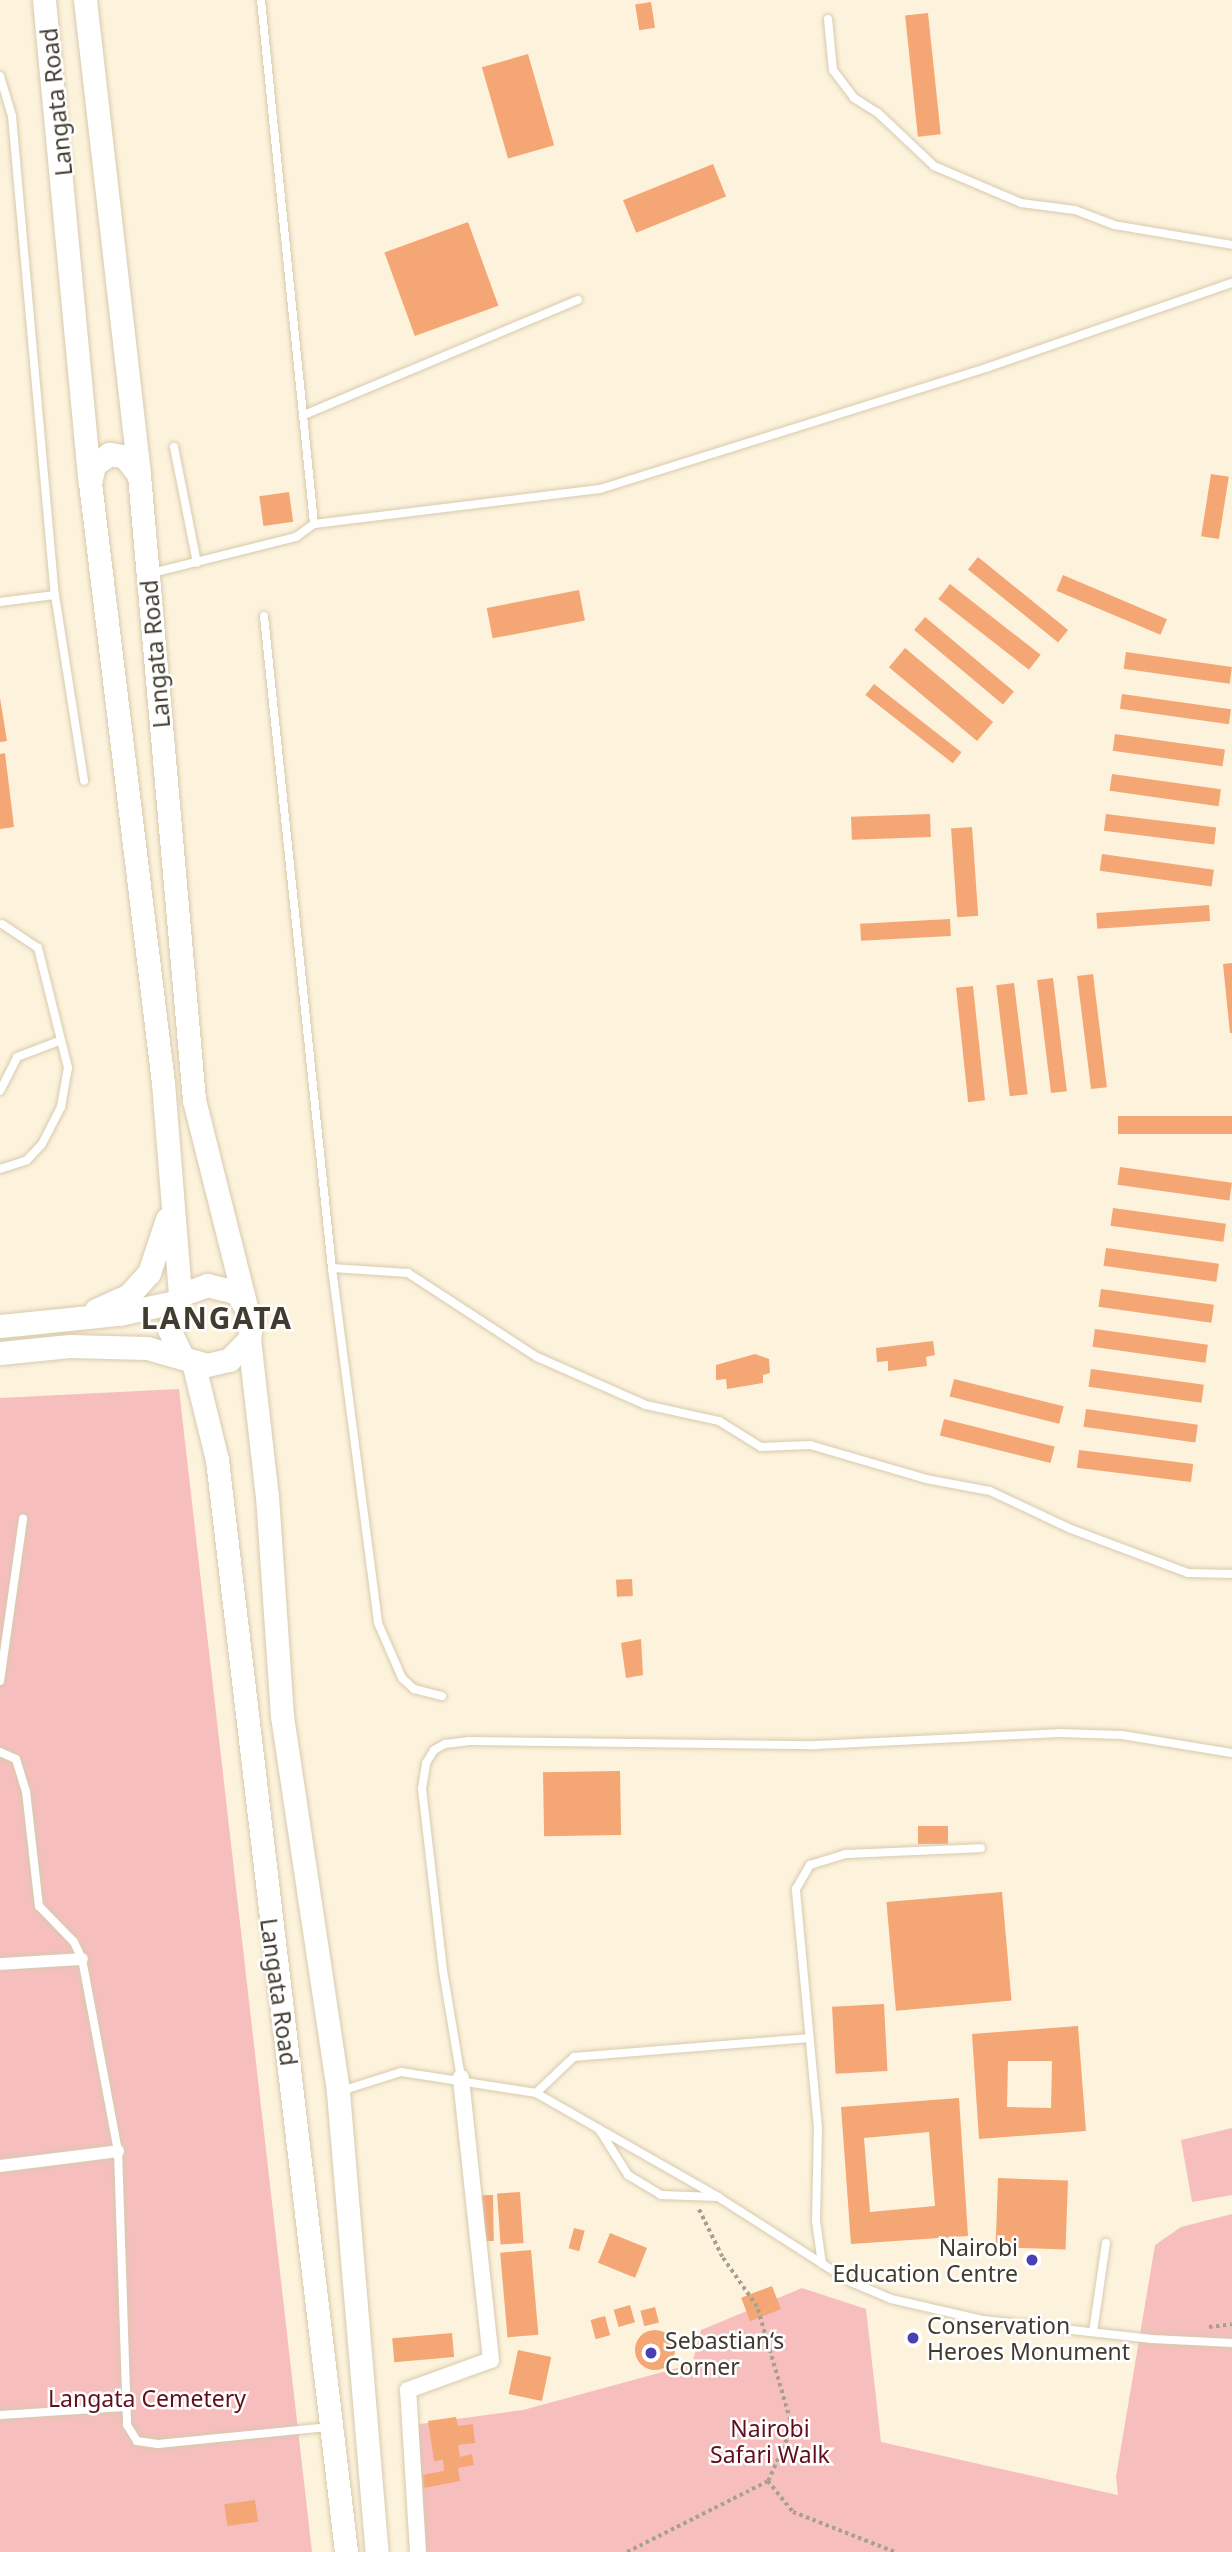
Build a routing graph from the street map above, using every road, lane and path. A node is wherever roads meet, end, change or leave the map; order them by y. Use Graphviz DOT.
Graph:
graph roads {
  1 [pos="44,0"];
  2 [pos="85,0"];
  3 [pos="261,0"];
  4 [pos="828,19"];
  5 [pos="0,76"];
  6 [pos="1232,245"];
  7 [pos="1232,284"];
  8 [pos="578,300"];
  9 [pos="304,415"];
  10 [pos="174,447"];
  11 [pos="139,475"];
  12 [pos="90,483"];
  13 [pos="314,524"];
  14 [pos="197,563"];
  15 [pos="147,575"];
  16 [pos="55,595"];
  17 [pos="0,602"];
  18 [pos="264,616"];
  19 [pos="84,781"];
  20 [pos="2,925"];
  21 [pos="59,1041"];
  22 [pos="0,1091"];
  23 [pos="0,1169"];
  24 [pos="170,1206"];
  25 [pos="332,1268"];
  26 [pos="178,1298"];
  27 [pos="245,1303"];
  28 [pos="85,1315"];
  29 [pos="0,1326"];
  30 [pos="249,1339"];
  31 [pos="0,1353"];
  32 [pos="188,1359"];
  33 [pos="23,1519"];
  34 [pos="1232,1574"];
  35 [pos="0,1681"];
  36 [pos="442,1696"];
  37 [pos="0,1752"];
  38 [pos="1232,1753"];
  39 [pos="981,1848"];
  40 [pos="82,1959"];
  41 [pos="0,1964"];
  42 [pos="809,2038"];
  43 [pos="461,2078"];
  44 [pos="338,2092"];
  45 [pos="536,2093"];
  46 [pos="597,2127"];
  47 [pos="118,2151"];
  48 [pos="0,2166"];
  49 [pos="718,2197"];
  50 [pos="694,2200"];
  51 [pos="1106,2243"];
  52 [pos="822,2264"];
  53 [pos="1093,2332"];
  54 [pos="1232,2343"];
  55 [pos="125,2407"];
  56 [pos="0,2415"];
  57 [pos="330,2427"];
  58 [pos="768,2481"];
  59 [pos="346,2552"];
  60 [pos="377,2552"];
  61 [pos="418,2552"];
  62 [pos="627,2552"];
  63 [pos="895,2552"];
  1 -- 12 [label="main road, Langata Road"];
  2 -- 11 [label="main road, Langata Road"];
  3 -- 9 [label="lane"];
  4 -- 6 [label="lane"];
  5 -- 16 [label="lane"];
  7 -- 13 [label="lane"];
  8 -- 9 [label="lane"];
  9 -- 13 [label="lane"];
  10 -- 14 [label="lane"];
  11 -- 12 [label="main road"];
  11 -- 15 [label="main road, Langata Road"];
  12 -- 24 [label="main road, Langata Road"];
  13 -- 14 [label="lane"];
  14 -- 15 [label="lane"];
  15 -- 27 [label="main road, Langata Road"];
  16 -- 17 [label="lane"];
  16 -- 19 [label="lane"];
  18 -- 25 [label="lane"];
  20 -- 21 [label="lane"];
  21 -- 22 [label="lane"];
  21 -- 23 [label="lane"];
  24 -- 26 [label="main road, Langata Road"];
  24 -- 28 [label="main road"];
  25 -- 34 [label="lane"];
  25 -- 36 [label="lane"];
  26 -- 27 [label="main road"];
  26 -- 28 [label="main road"];
  26 -- 32 [label="main road"];
  27 -- 30 [label="main road"];
  28 -- 29 [label="main road"];
  30 -- 32 [label="main road"];
  30 -- 44 [label="main road, Langata Road"];
  31 -- 32 [label="main road"];
  32 -- 57 [label="main road, Langata Road"];
  33 -- 35 [label="lane"];
  37 -- 40 [label="lane"];
  38 -- 43 [label="lane"];
  39 -- 42 [label="lane"];
  40 -- 41 [label="street"];
  40 -- 47 [label="lane"];
  42 -- 45 [label="lane"];
  42 -- 52 [label="lane"];
  43 -- 44 [label="lane"];
  43 -- 45 [label="lane"];
  43 -- 61 [label="street"];
  44 -- 60 [label="main road, Langata Road"];
  45 -- 46 [label="lane"];
  46 -- 49 [label="lane"];
  46 -- 50 [label="lane"];
  47 -- 48 [label="street"];
  47 -- 55 [label="lane"];
  49 -- 50 [label="lane"];
  49 -- 52 [label="lane"];
  50 -- 58 [label="path"];
  51 -- 53 [label="lane"];
  52 -- 53 [label="lane"];
  53 -- 54 [label="lane"];
  55 -- 56 [label="lane"];
  55 -- 57 [label="lane"];
  57 -- 59 [label="main road, Langata Road"];
  58 -- 62 [label="path"];
  58 -- 63 [label="path"];
}
